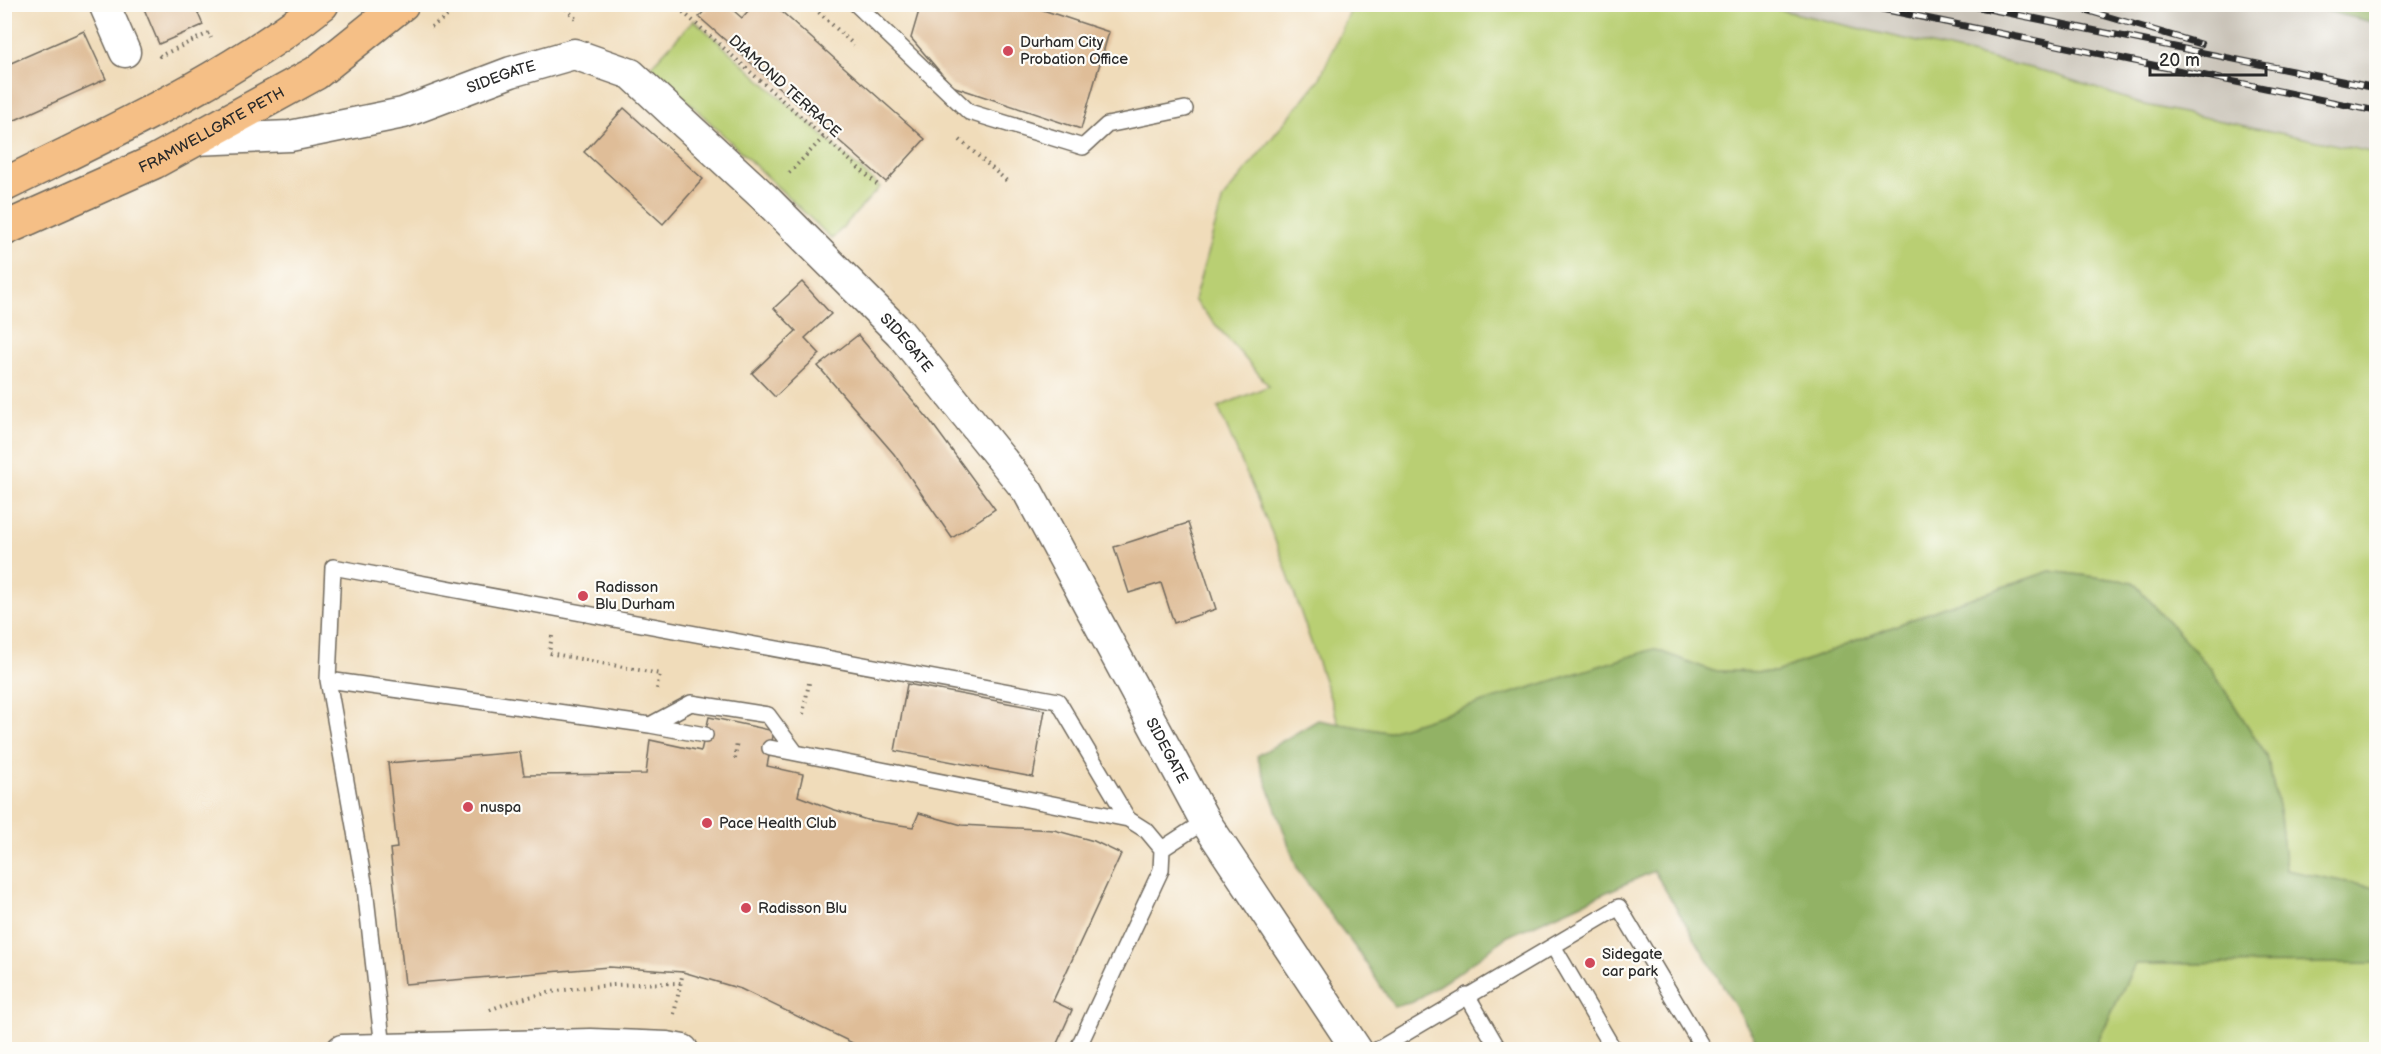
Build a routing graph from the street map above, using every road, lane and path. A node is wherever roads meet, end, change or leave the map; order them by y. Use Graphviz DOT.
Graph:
graph roads {
  1 [pos="104,4"];
  2 [pos="322,4"];
  3 [pos="402,4"];
  4 [pos="463,4"];
  5 [pos="562,4"];
  6 [pos="674,4"];
  7 [pos="856,4"];
  8 [pos="450,16"];
  9 [pos="576,19"];
  10 [pos="212,42"];
  11 [pos="125,52"];
  12 [pos="1185,109"];
  13 [pos="824,137"];
  14 [pos="194,140"];
  15 [pos="784,178"];
  16 [pos="4,185"];
  17 [pos="880,187"];
  18 [pos="4,229"];
  19 [pos="558,609"];
  20 [pos="328,680"];
  21 [pos="650,725"];
  22 [pos="705,735"];
  23 [pos="737,742"];
  24 [pos="770,748"];
  25 [pos="796,753"];
  26 [pos="735,759"];
  27 [pos="1128,819"];
  28 [pos="1205,821"];
  29 [pos="1162,849"];
  30 [pos="1552,946"];
  31 [pos="683,972"];
  32 [pos="681,983"];
  33 [pos="1467,995"];
  34 [pos="488,1011"];
  35 [pos="674,1012"];
  36 [pos="383,1048"];
  37 [pos="342,1050"];
  38 [pos="682,1050"];
  39 [pos="1077,1050"];
  40 [pos="1356,1050"];
  41 [pos="1377,1050"];
  42 [pos="1499,1050"];
  43 [pos="1614,1050"];
  44 [pos="1704,1050"];
  1 -- 11 [label="street"];
  2 -- 16 [label="highway"];
  3 -- 14 [label="highway, FRAMWELLGATE PETH"];
  4 -- 8 [label="path"];
  5 -- 9 [label="path"];
  6 -- 13 [label="path, DIAMOND TERRACE"];
  7 -- 12 [label="lane"];
  10 -- 11 [label="path"];
  13 -- 15 [label="path"];
  13 -- 17 [label="path, DIAMOND TERRACE"];
  14 -- 18 [label="highway, FRAMWELLGATE PETH"];
  14 -- 28 [label="street, SIDEGATE"];
  19 -- 20 [label="lane"];
  19 -- 21 [label="path"];
  19 -- 27 [label="lane"];
  20 -- 21 [label="lane"];
  20 -- 36 [label="lane"];
  21 -- 22 [label="lane"];
  21 -- 25 [label="lane"];
  23 -- 26 [label="path"];
  24 -- 25 [label="lane"];
  25 -- 27 [label="lane"];
  27 -- 29 [label="lane"];
  28 -- 29 [label="lane"];
  28 -- 40 [label="street, SIDEGATE"];
  29 -- 39 [label="lane"];
  30 -- 33 [label="lane"];
  30 -- 43 [label="lane"];
  30 -- 44 [label="lane"];
  31 -- 32 [label="path"];
  32 -- 34 [label="path"];
  32 -- 35 [label="path"];
  33 -- 41 [label="lane"];
  33 -- 42 [label="lane"];
  36 -- 37 [label="street"];
  36 -- 38 [label="street"];
}
